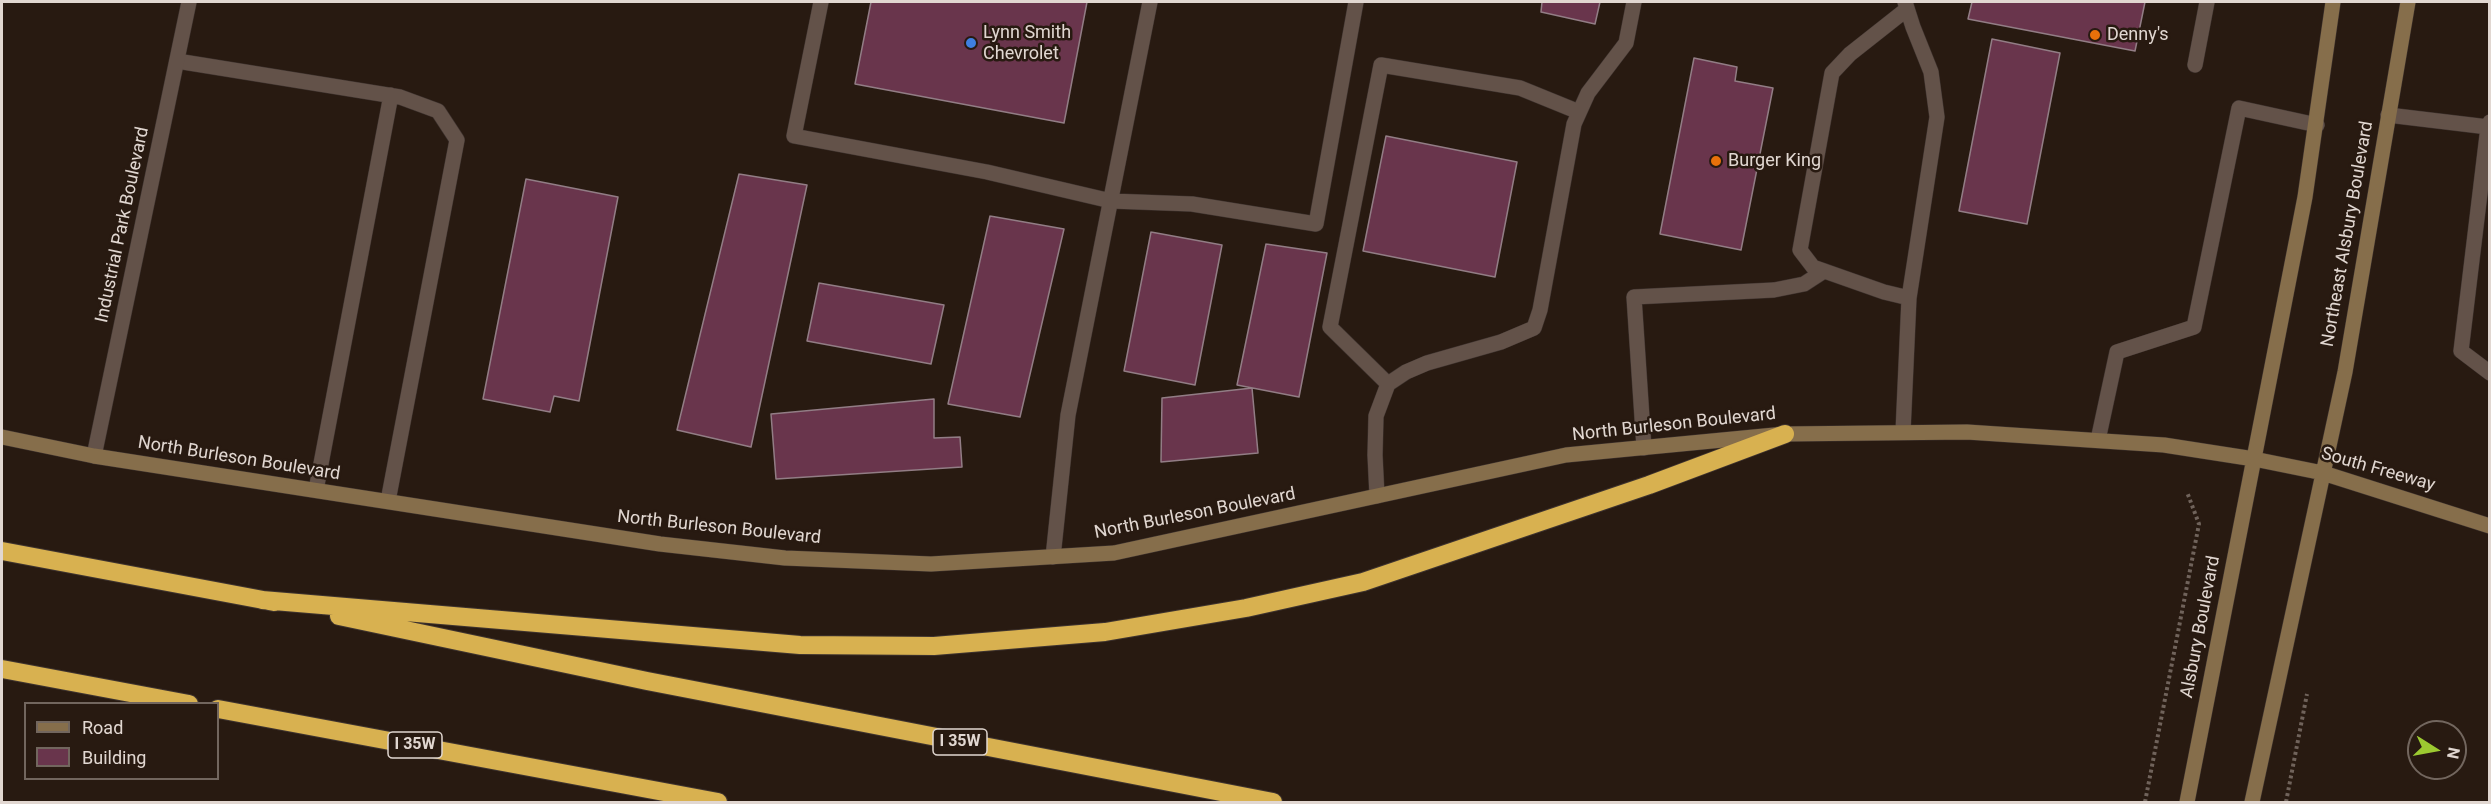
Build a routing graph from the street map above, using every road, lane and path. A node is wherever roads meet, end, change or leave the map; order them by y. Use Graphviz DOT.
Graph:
graph roads {
  1 [pos="189,2"];
  2 [pos="821,2"];
  3 [pos="1150,2"];
  4 [pos="1356,2"];
  5 [pos="1634,2"];
  6 [pos="2207,2"];
  7 [pos="2333,2"];
  8 [pos="2408,2"];
  9 [pos="1906,5"];
  10 [pos="177,61"];
  11 [pos="2195,65"];
  12 [pos="391,95"];
  13 [pos="1579,112"];
  14 [pos="2388,115"];
  15 [pos="2317,125"];
  16 [pos="2489,125"];
  17 [pos="1111,201"];
  18 [pos="1824,271"];
  19 [pos="1909,298"];
  20 [pos="2490,373"];
  21 [pos="1388,384"];
  22 [pos="1903,432"];
  23 [pos="1785,434"];
  24 [pos="2,437"];
  25 [pos="2098,440"];
  26 [pos="1644,448"];
  27 [pos="94,456"];
  28 [pos="2254,459"];
  29 [pos="2323,473"];
  30 [pos="315,490"];
  31 [pos="2187,492"];
  32 [pos="1377,496"];
  33 [pos="388,501"];
  34 [pos="2490,526"];
  35 [pos="2,551"];
  36 [pos="1053,557"];
  37 [pos="262,600"];
  38 [pos="2,669"];
  39 [pos="178,702"];
  40 [pos="219,709"];
  41 [pos="2294,763"];
  42 [pos="718,802"];
  43 [pos="1273,802"];
  44 [pos="2145,802"];
  45 [pos="2187,802"];
  46 [pos="2252,802"];
  47 [pos="2286,802"];
  1 -- 10 [label="street, Industrial Park Boulevard"];
  2 -- 17 [label="street"];
  3 -- 17 [label="street"];
  4 -- 17 [label="street"];
  5 -- 13 [label="street"];
  6 -- 11 [label="street"];
  7 -- 15 [label="main road"];
  8 -- 14 [label="main road, Northeast Alsbury Boulevard"];
  9 -- 18 [label="street"];
  9 -- 19 [label="street"];
  10 -- 12 [label="street"];
  10 -- 27 [label="street, Industrial Park Boulevard"];
  12 -- 30 [label="street"];
  12 -- 33 [label="street"];
  13 -- 21 [label="street"];
  13 -- 21 [label="street"];
  14 -- 16 [label="street"];
  14 -- 29 [label="main road, Northeast Alsbury Boulevard"];
  15 -- 25 [label="street"];
  15 -- 28 [label="main road"];
  16 -- 20 [label="street"];
  17 -- 36 [label="street"];
  18 -- 19 [label="street"];
  18 -- 26 [label="street"];
  19 -- 22 [label="street"];
  21 -- 32 [label="street"];
  22 -- 23 [label="main road, North Burleson Boulevard"];
  22 -- 25 [label="main road, North Burleson Boulevard"];
  23 -- 26 [label="main road, North Burleson Boulevard"];
  23 -- 37 [label="highway"];
  24 -- 27 [label="main road, North Burleson Boulevard"];
  25 -- 28 [label="main road, North Burleson Boulevard"];
  26 -- 32 [label="main road, North Burleson Boulevard"];
  27 -- 30 [label="main road, North Burleson Boulevard"];
  28 -- 29 [label="main road, South Freeway"];
  28 -- 45 [label="main road, Alsbury Boulevard"];
  29 -- 34 [label="main road, South Freeway"];
  29 -- 46 [label="main road"];
  30 -- 33 [label="main road, North Burleson Boulevard"];
  31 -- 44 [label="path"];
  32 -- 36 [label="main road, North Burleson Boulevard"];
  33 -- 36 [label="main road, North Burleson Boulevard"];
  35 -- 37 [label="highway, I 35W"];
  37 -- 43 [label="highway, I 35W"];
  38 -- 39 [label="highway"];
  40 -- 42 [label="highway, I 35W"];
  41 -- 47 [label="path"];
}
